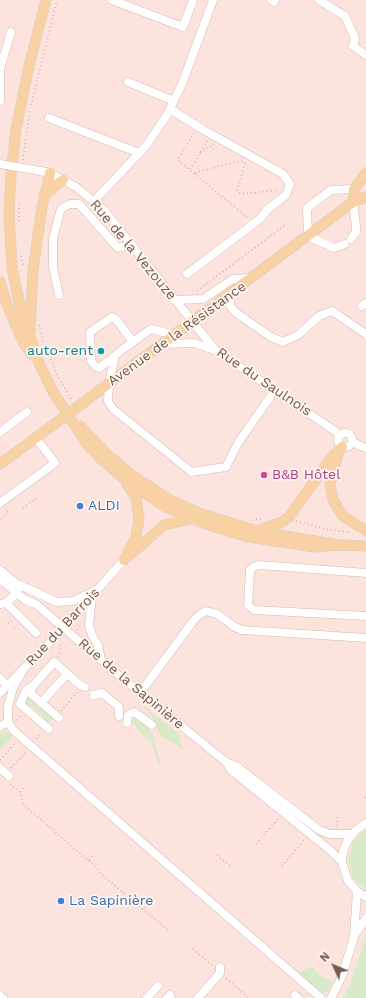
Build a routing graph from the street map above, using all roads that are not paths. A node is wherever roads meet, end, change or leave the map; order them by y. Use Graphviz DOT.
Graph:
graph roads {
  1 [pos="46,0"];
  2 [pos="112,0"];
  3 [pos="193,0"];
  4 [pos="213,0"];
  5 [pos="271,0"];
  6 [pos="275,0"];
  7 [pos="319,0"];
  8 [pos="11,32"];
  9 [pos="366,55"];
  10 [pos="128,82"];
  11 [pos="0,101"];
  12 [pos="172,105"];
  13 [pos="49,118"];
  14 [pos="139,153"];
  15 [pos="0,164"];
  16 [pos="45,172"];
  17 [pos="366,173"];
  18 [pos="63,180"];
  19 [pos="354,189"];
  20 [pos="44,195"];
  21 [pos="366,197"];
  22 [pos="94,201"];
  23 [pos="352,202"];
  24 [pos="308,236"];
  25 [pos="131,244"];
  26 [pos="187,274"];
  27 [pos="252,278"];
  28 [pos="0,282"];
  29 [pos="230,294"];
  30 [pos="59,295"];
  31 [pos="175,300"];
  32 [pos="217,304"];
  33 [pos="230,306"];
  34 [pos="193,322"];
  35 [pos="366,334"];
  36 [pos="175,335"];
  37 [pos="31,342"];
  38 [pos="133,342"];
  39 [pos="162,344"];
  40 [pos="215,350"];
  41 [pos="115,356"];
  42 [pos="39,363"];
  43 [pos="109,384"];
  44 [pos="275,390"];
  45 [pos="64,409"];
  46 [pos="27,412"];
  47 [pos="0,432"];
  48 [pos="341,435"];
  49 [pos="36,438"];
  50 [pos="344,447"];
  51 [pos="366,448"];
  52 [pos="0,464"];
  53 [pos="122,477"];
  54 [pos="0,503"];
  55 [pos="191,519"];
  56 [pos="361,528"];
  57 [pos="257,531"];
  58 [pos="339,545"];
  59 [pos="366,546"];
  60 [pos="124,560"];
  61 [pos="0,570"];
  62 [pos="366,573"];
  63 [pos="0,580"];
  64 [pos="18,584"];
  65 [pos="17,593"];
  66 [pos="95,593"];
  67 [pos="3,604"];
  68 [pos="37,605"];
  69 [pos="366,616"];
  70 [pos="63,628"];
  71 [pos="36,633"];
  72 [pos="366,638"];
  73 [pos="102,660"];
  74 [pos="22,670"];
  75 [pos="67,674"];
  76 [pos="0,678"];
  77 [pos="7,686"];
  78 [pos="32,686"];
  79 [pos="84,687"];
  80 [pos="140,692"];
  81 [pos="0,693"];
  82 [pos="94,695"];
  83 [pos="41,703"];
  84 [pos="119,716"];
  85 [pos="57,717"];
  86 [pos="12,721"];
  87 [pos="127,723"];
  88 [pos="152,725"];
  89 [pos="0,726"];
  90 [pos="48,728"];
  91 [pos="226,762"];
  92 [pos="366,823"];
  93 [pos="351,834"];
  94 [pos="342,862"];
  95 [pos="357,891"];
  96 [pos="366,897"];
  97 [pos="366,918"];
  98 [pos="354,937"];
  99 [pos="220,970"];
  100 [pos="158,986"];
  101 [pos="0,996"];
  102 [pos="3,998"];
  103 [pos="147,998"];
  104 [pos="167,998"];
  105 [pos="171,998"];
  106 [pos="198,998"];
  107 [pos="321,998"];
  108 [pos="331,998"];
  1 -- 37 [label="main road"];
  2 -- 3 [label="street"];
  4 -- 12 [label="street"];
  5 -- 6 [label="street"];
  7 -- 9 [label="street"];
  8 -- 11 [label="street"];
  10 -- 12 [label="street"];
  12 -- 14 [label="street"];
  12 -- 26 [label="street"];
  13 -- 14 [label="street"];
  14 -- 22 [label="street"];
  15 -- 16 [label="street, Rue de la Vezouze, bridge"];
  16 -- 18 [label="street, Rue de la Vezouze"];
  16 -- 20 [label="main road"];
  17 -- 19 [label="main road"];
  18 -- 20 [label="main road"];
  18 -- 22 [label="street, Rue de la Vezouze"];
  19 -- 23 [label="main road"];
  19 -- 24 [label="street"];
  20 -- 37 [label="main road"];
  21 -- 23 [label="main road, Avenue de la Résistance"];
  22 -- 25 [label="street, Rue de la Vezouze"];
  23 -- 24 [label="main road, Avenue de la Résistance"];
  23 -- 24 [label="street"];
  24 -- 27 [label="main road, Avenue de la Résistance"];
  25 -- 30 [label="street"];
  25 -- 31 [label="street, Rue de la Vezouze"];
  27 -- 29 [label="main road, Avenue de la Résistance"];
  27 -- 31 [label="street"];
  28 -- 42 [label="main road"];
  29 -- 32 [label="main road, Avenue de la Résistance"];
  29 -- 33 [label="street"];
  31 -- 34 [label="street, Rue de la Vezouze"];
  32 -- 33 [label="street"];
  32 -- 34 [label="main road, Avenue de la Résistance"];
  33 -- 35 [label="street"];
  34 -- 36 [label="main road, Avenue de la Résistance"];
  34 -- 40 [label="street, Rue du Saulnois"];
  36 -- 38 [label="street"];
  36 -- 39 [label="main road, Avenue de la Résistance"];
  37 -- 42 [label="main road"];
  38 -- 41 [label="street"];
  38 -- 41 [label="street"];
  39 -- 40 [label="street"];
  39 -- 43 [label="main road, Avenue de la Résistance"];
  40 -- 44 [label="street, Rue du Saulnois"];
  41 -- 43 [label="street"];
  42 -- 45 [label="main road"];
  43 -- 44 [label="street"];
  43 -- 49 [label="main road, Avenue de la Résistance, bridge"];
  44 -- 48 [label="street, Rue du Saulnois"];
  45 -- 53 [label="main road"];
  45 -- 57 [label="main road"];
  46 -- 47 [label="street"];
  48 -- 50 [label="street"];
  48 -- 50 [label="street, Rue du Saulnois"];
  49 -- 52 [label="main road, Avenue de la Résistance"];
  49 -- 54 [label="street"];
  50 -- 51 [label="street"];
  50 -- 56 [label="main road"];
  50 -- 57 [label="main road"];
  53 -- 55 [label="main road"];
  53 -- 60 [label="main road"];
  55 -- 58 [label="main road"];
  55 -- 60 [label="main road"];
  57 -- 58 [label="main road"];
  58 -- 59 [label="main road"];
  60 -- 66 [label="street, Rue du Barrois"];
  61 -- 64 [label="street, Rue de la Sapinière"];
  62 -- 69 [label="street"];
  63 -- 65 [label="street, Rue de la Sapinière"];
  64 -- 66 [label="street"];
  64 -- 68 [label="street, Rue de la Sapinière"];
  65 -- 67 [label="street"];
  65 -- 68 [label="street, Rue de la Sapinière"];
  66 -- 70 [label="street, Rue du Barrois"];
  66 -- 73 [label="street"];
  67 -- 71 [label="street"];
  68 -- 70 [label="street, Rue de la Sapinière"];
  70 -- 73 [label="street, Rue de la Sapinière"];
  70 -- 74 [label="street, Rue du Barrois"];
  72 -- 80 [label="street"];
  73 -- 80 [label="street, Rue de la Sapinière"];
  74 -- 77 [label="street, Rue du Barrois"];
  74 -- 86 [label="street"];
  75 -- 78 [label="street"];
  75 -- 79 [label="street"];
  75 -- 83 [label="street"];
  76 -- 77 [label="street"];
  77 -- 81 [label="street, Rue du Barrois"];
  78 -- 83 [label="street"];
  78 -- 90 [label="street"];
  80 -- 91 [label="street, Rue de la Sapinière"];
  82 -- 84 [label="street"];
  83 -- 85 [label="street"];
  86 -- 89 [label="street"];
  86 -- 107 [label="street"];
  87 -- 88 [label="street"];
  91 -- 93 [label="street, Rue de la Sapinière"];
  91 -- 94 [label="street, Rue de la Sapinière"];
  92 -- 93 [label="street"];
  93 -- 94 [label="street"];
  94 -- 95 [label="street"];
  95 -- 96 [label="street"];
  95 -- 98 [label="street"];
  97 -- 98 [label="street"];
  98 -- 108 [label="street"];
  99 -- 106 [label="street"];
  100 -- 103 [label="street"];
  101 -- 102 [label="street"];
  104 -- 105 [label="street"];
}
